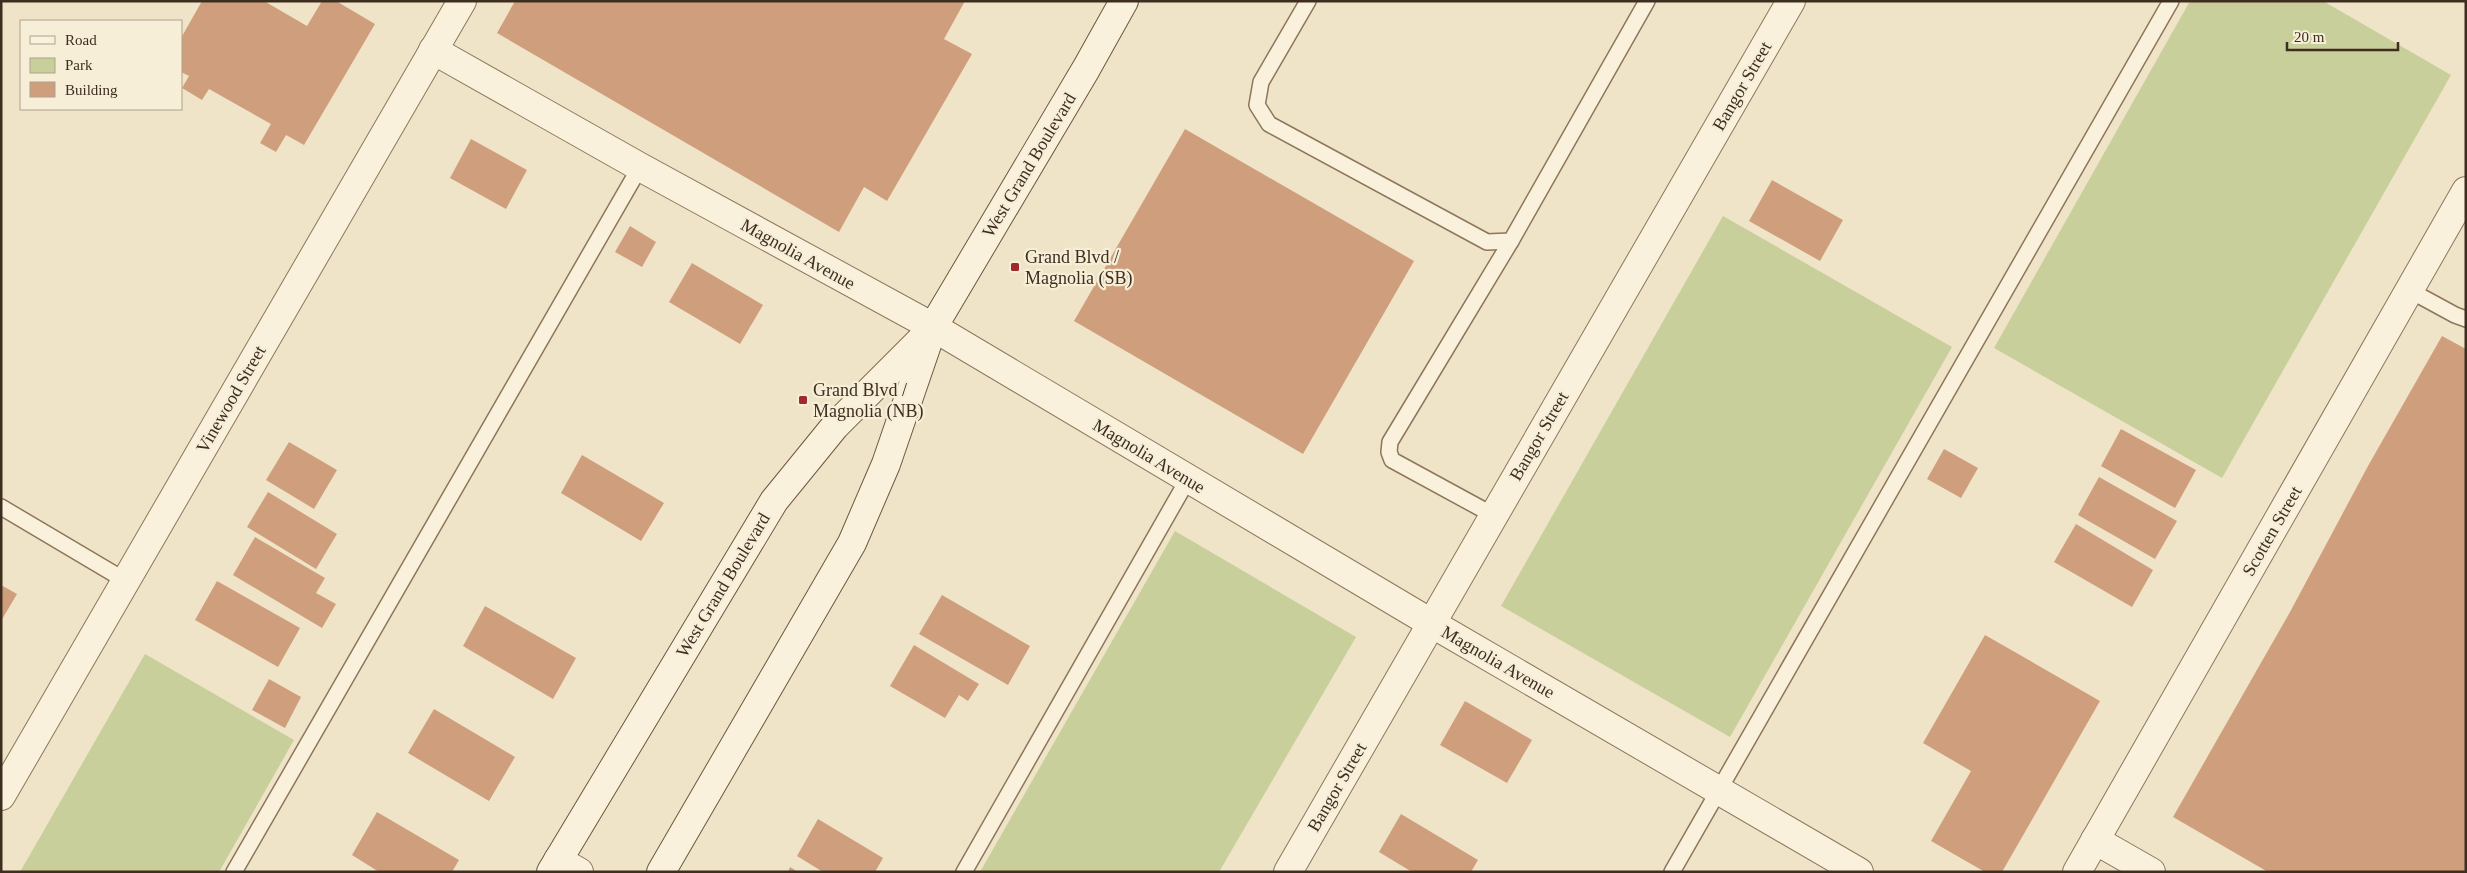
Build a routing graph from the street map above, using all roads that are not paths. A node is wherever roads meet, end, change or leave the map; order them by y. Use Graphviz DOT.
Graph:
graph roads {
  1 [pos="462,1"];
  2 [pos="1124,1"];
  3 [pos="1308,1"];
  4 [pos="1647,1"];
  5 [pos="1791,1"];
  6 [pos="2171,1"];
  7 [pos="433,50"];
  8 [pos="640,167"];
  9 [pos="2466,191"];
  10 [pos="1511,241"];
  11 [pos="2409,290"];
  12 [pos="2466,318"];
  13 [pos="933,327"];
  14 [pos="1188,479"];
  15 [pos="1,507"];
  16 [pos="1493,515"];
  17 [pos="126,581"];
  18 [pos="1431,623"];
  19 [pos="1718,790"];
  20 [pos="1,796"];
  21 [pos="2096,840"];
  22 [pos="563,868"];
  23 [pos="234,872"];
  24 [pos="661,872"];
  25 [pos="964,872"];
  26 [pos="1288,872"];
  27 [pos="1672,872"];
  28 [pos="1860,872"];
  29 [pos="2077,872"];
  30 [pos="2151,872"];
  1 -- 7 [label="street, Vinewood Street"];
  2 -- 13 [label="street, West Grand Boulevard"];
  3 -- 10 [label="lane"];
  4 -- 10 [label="lane"];
  5 -- 16 [label="street, Bangor Street"];
  6 -- 19 [label="lane"];
  7 -- 8 [label="street, Magnolia Avenue"];
  7 -- 17 [label="street, Vinewood Street"];
  8 -- 13 [label="street, Magnolia Avenue"];
  8 -- 23 [label="lane"];
  9 -- 11 [label="street, Scotten Street"];
  10 -- 16 [label="lane"];
  11 -- 12 [label="lane"];
  11 -- 21 [label="street, Scotten Street"];
  13 -- 14 [label="street, Magnolia Avenue"];
  13 -- 22 [label="street, West Grand Boulevard"];
  13 -- 24 [label="street, West Grand Boulevard"];
  14 -- 18 [label="street, Magnolia Avenue"];
  14 -- 25 [label="lane"];
  15 -- 17 [label="lane"];
  16 -- 18 [label="street, Bangor Street"];
  17 -- 20 [label="street, Vinewood Street"];
  18 -- 19 [label="street, Magnolia Avenue"];
  18 -- 26 [label="street, Bangor Street"];
  19 -- 27 [label="lane"];
  19 -- 28 [label="street, Magnolia Avenue"];
  21 -- 29 [label="street, Scotten Street"];
  21 -- 30 [label="street"];
}
